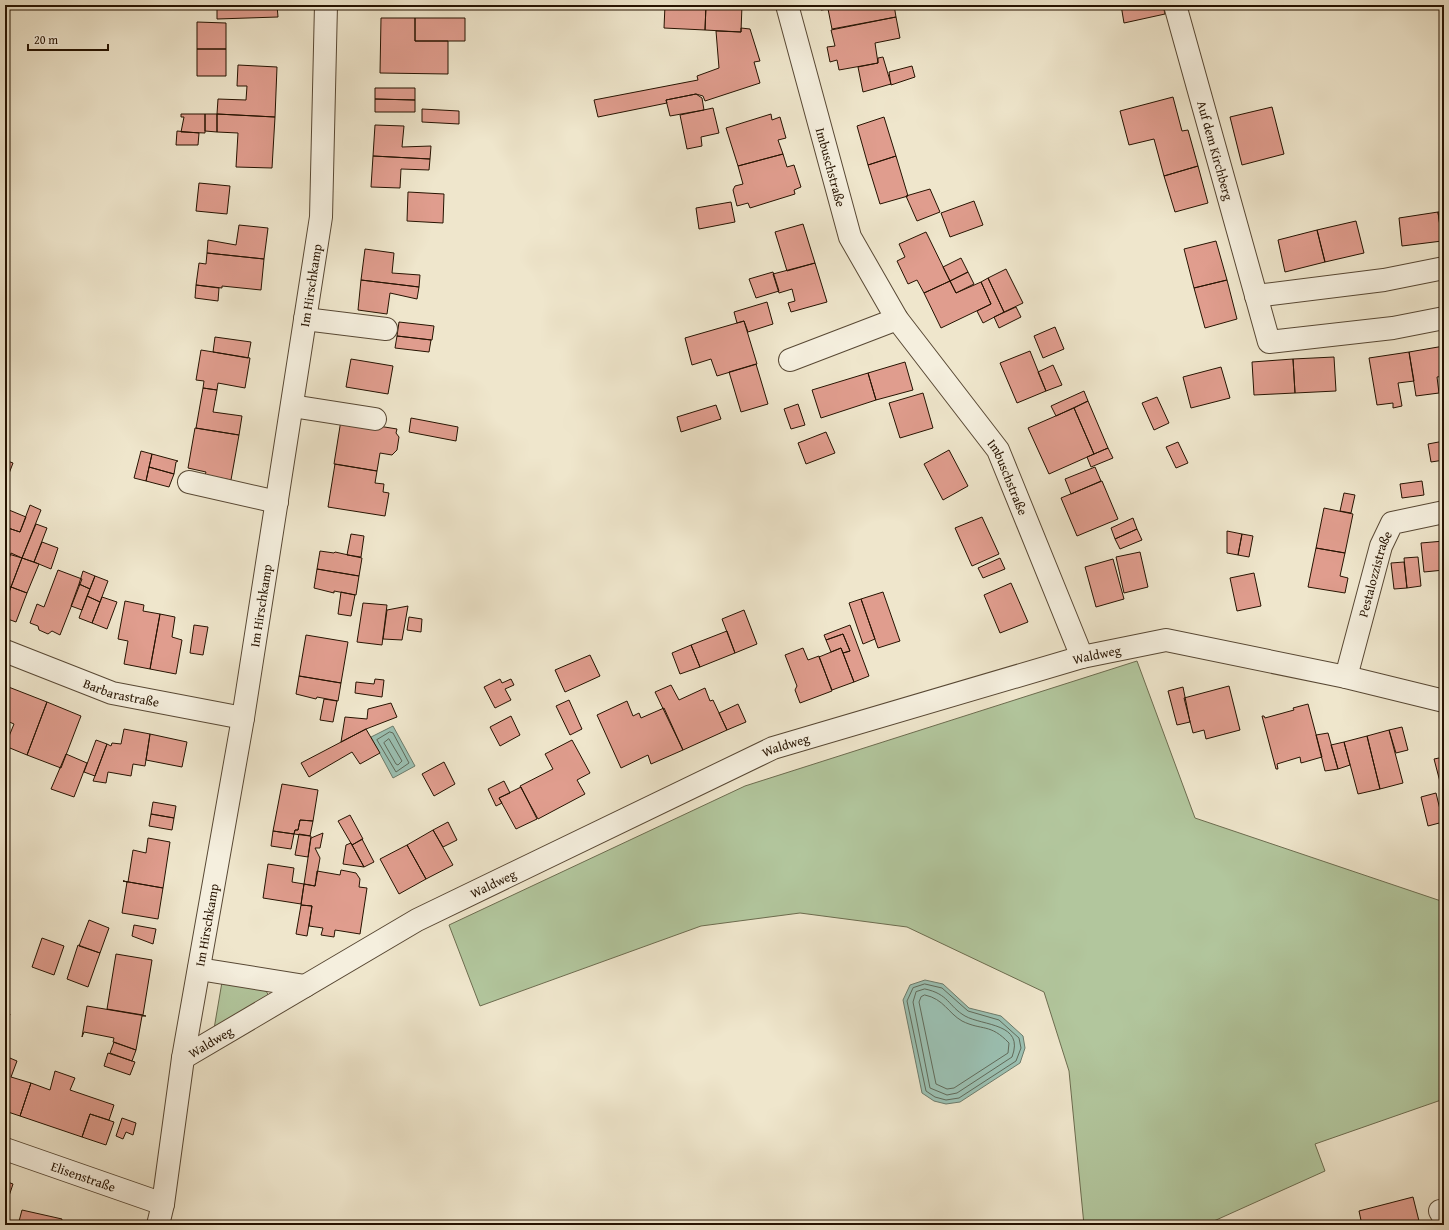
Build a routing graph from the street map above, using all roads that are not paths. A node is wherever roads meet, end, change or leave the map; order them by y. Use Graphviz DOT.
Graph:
graph roads {
  1 [pos="326,5"];
  2 [pos="787,5"];
  3 [pos="1175,5"];
  4 [pos="1444,268"];
  5 [pos="1256,296"];
  6 [pos="1444,318"];
  7 [pos="305,319"];
  8 [pos="897,319"];
  9 [pos="386,330"];
  10 [pos="790,360"];
  11 [pos="292,406"];
  12 [pos="375,419"];
  13 [pos="188,482"];
  14 [pos="276,502"];
  15 [pos="1444,512"];
  16 [pos="5,651"];
  17 [pos="1082,656"];
  18 [pos="1346,677"];
  19 [pos="1444,701"];
  20 [pos="243,718"];
  21 [pos="199,969"];
  22 [pos="305,986"];
  23 [pos="183,1058"];
  24 [pos="5,1149"];
  25 [pos="163,1204"];
  26 [pos="158,1225"];
  1 -- 7 [label="street, Im Hirschkamp"];
  2 -- 8 [label="street, Imbuschstraße"];
  3 -- 5 [label="street, Auf dem Kirchberg"];
  4 -- 5 [label="street"];
  5 -- 6 [label="street, Auf dem Kirchberg"];
  7 -- 9 [label="street"];
  7 -- 11 [label="street, Im Hirschkamp"];
  8 -- 10 [label="street"];
  8 -- 17 [label="street, Imbuschstraße"];
  11 -- 12 [label="street"];
  11 -- 14 [label="street, Im Hirschkamp"];
  13 -- 14 [label="street"];
  14 -- 20 [label="street, Im Hirschkamp"];
  15 -- 18 [label="street, Pestalozzistraße"];
  16 -- 20 [label="street, Barbarastraße"];
  17 -- 18 [label="street, Waldweg"];
  17 -- 22 [label="street, Waldweg"];
  18 -- 19 [label="street, Waldweg"];
  20 -- 21 [label="street, Im Hirschkamp"];
  21 -- 22 [label="street"];
  21 -- 23 [label="street, Im Hirschkamp"];
  22 -- 23 [label="street, Waldweg"];
  23 -- 25 [label="street, Im Hirschkamp"];
  24 -- 25 [label="street, Elisenstraße"];
  25 -- 26 [label="street, Im Hirschkamp"];
}
